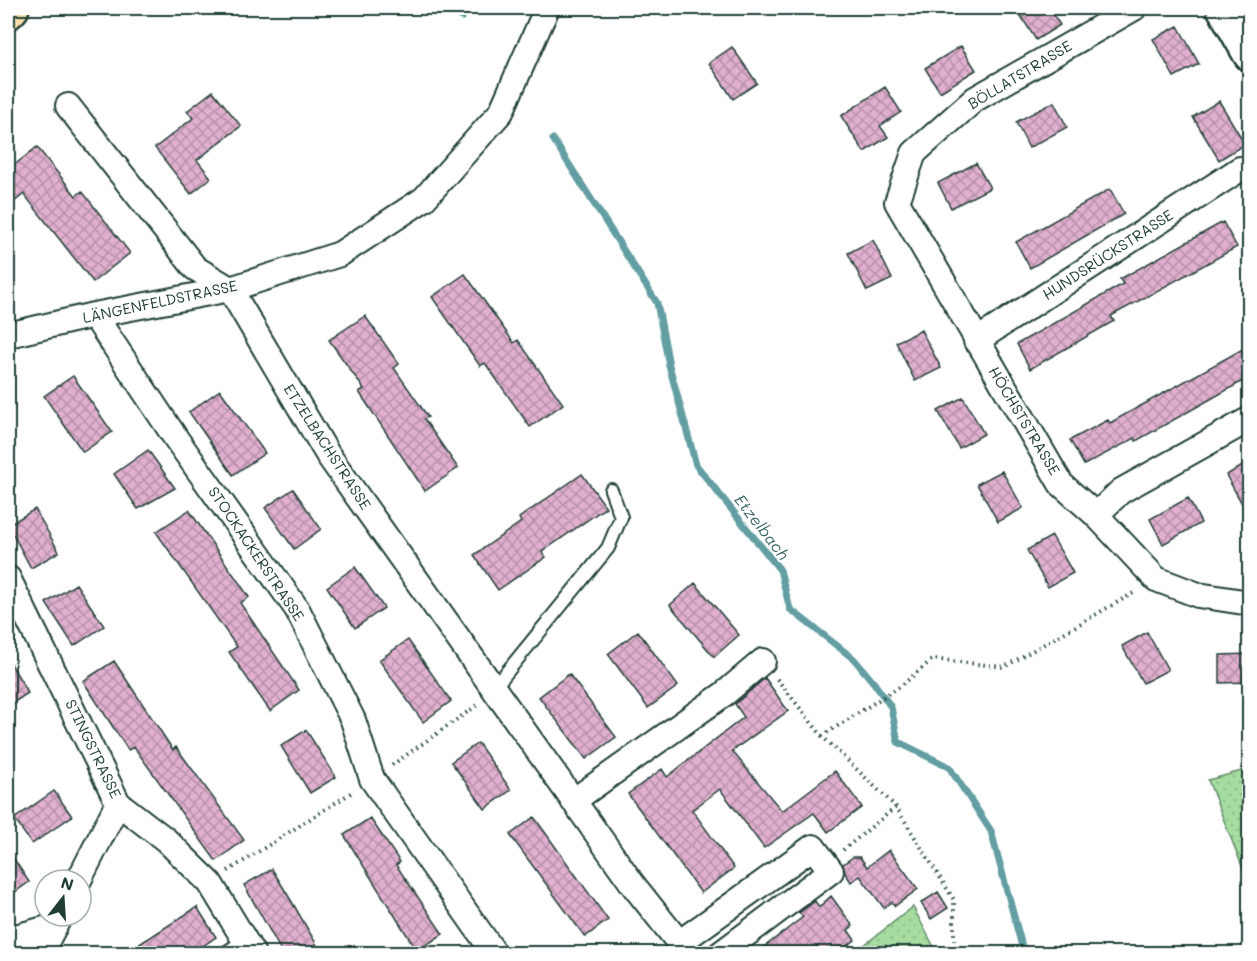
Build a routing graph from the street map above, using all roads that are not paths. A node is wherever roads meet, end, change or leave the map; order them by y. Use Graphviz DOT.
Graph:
graph roads {
  1 [pos="12,8"];
  2 [pos="547,8"];
  3 [pos="1134,8"];
  4 [pos="1224,8"];
  5 [pos="8,12"];
  6 [pos="1250,54"];
  7 [pos="69,106"];
  8 [pos="914,153"];
  9 [pos="1240,169"];
  10 [pos="230,289"];
  11 [pos="94,315"];
  12 [pos="8,335"];
  13 [pos="976,341"];
  14 [pos="1250,419"];
  15 [pos="611,490"];
  16 [pos="1096,515"];
  17 [pos="8,578"];
  18 [pos="1250,603"];
  19 [pos="16,614"];
  20 [pos="763,661"];
  21 [pos="493,689"];
  22 [pos="573,801"];
  23 [pos="118,803"];
  24 [pos="85,868"];
  25 [pos="39,928"];
  26 [pos="54,928"];
  27 [pos="8,939"];
  28 [pos="249,947"];
  29 [pos="683,948"];
  30 [pos="40,954"];
  31 [pos="224,954"];
  32 [pos="495,954"];
  33 [pos="720,954"];
  1 -- 5 [label="highway"];
  2 -- 10 [label="street, LÄNGENFELDSTRASSE"];
  3 -- 8 [label="street, BÖLLATSTRASSE"];
  4 -- 6 [label="street"];
  7 -- 10 [label="street, ETZELBACHSTRASSE"];
  8 -- 13 [label="street, HÖCHSTSTRASSE"];
  9 -- 13 [label="street, HUNDSRÜCKSTRASSE"];
  10 -- 11 [label="street, LÄNGENFELDSTRASSE"];
  10 -- 21 [label="street, ETZELBACHSTRASSE"];
  11 -- 12 [label="street, LÄNGENFELDSTRASSE"];
  11 -- 32 [label="street, STOCKACKERSTRASSE"];
  13 -- 16 [label="street, HÖCHSTSTRASSE"];
  14 -- 16 [label="street"];
  15 -- 21 [label="lane"];
  16 -- 18 [label="street, HÖCHSTSTRASSE"];
  17 -- 19 [label="street, STINGSTRASSE"];
  19 -- 23 [label="street, STINGSTRASSE"];
  20 -- 22 [label="street"];
  21 -- 22 [label="street, ETZELBACHSTRASSE"];
  22 -- 29 [label="street, ETZELBACHSTRASSE"];
  23 -- 24 [label="street"];
  23 -- 28 [label="street, STINGSTRASSE"];
  25 -- 27 [label="street"];
  26 -- 30 [label="street"];
  28 -- 31 [label="lane"];
  29 -- 33 [label="street, ETZELBACHSTRASSE"];
}
